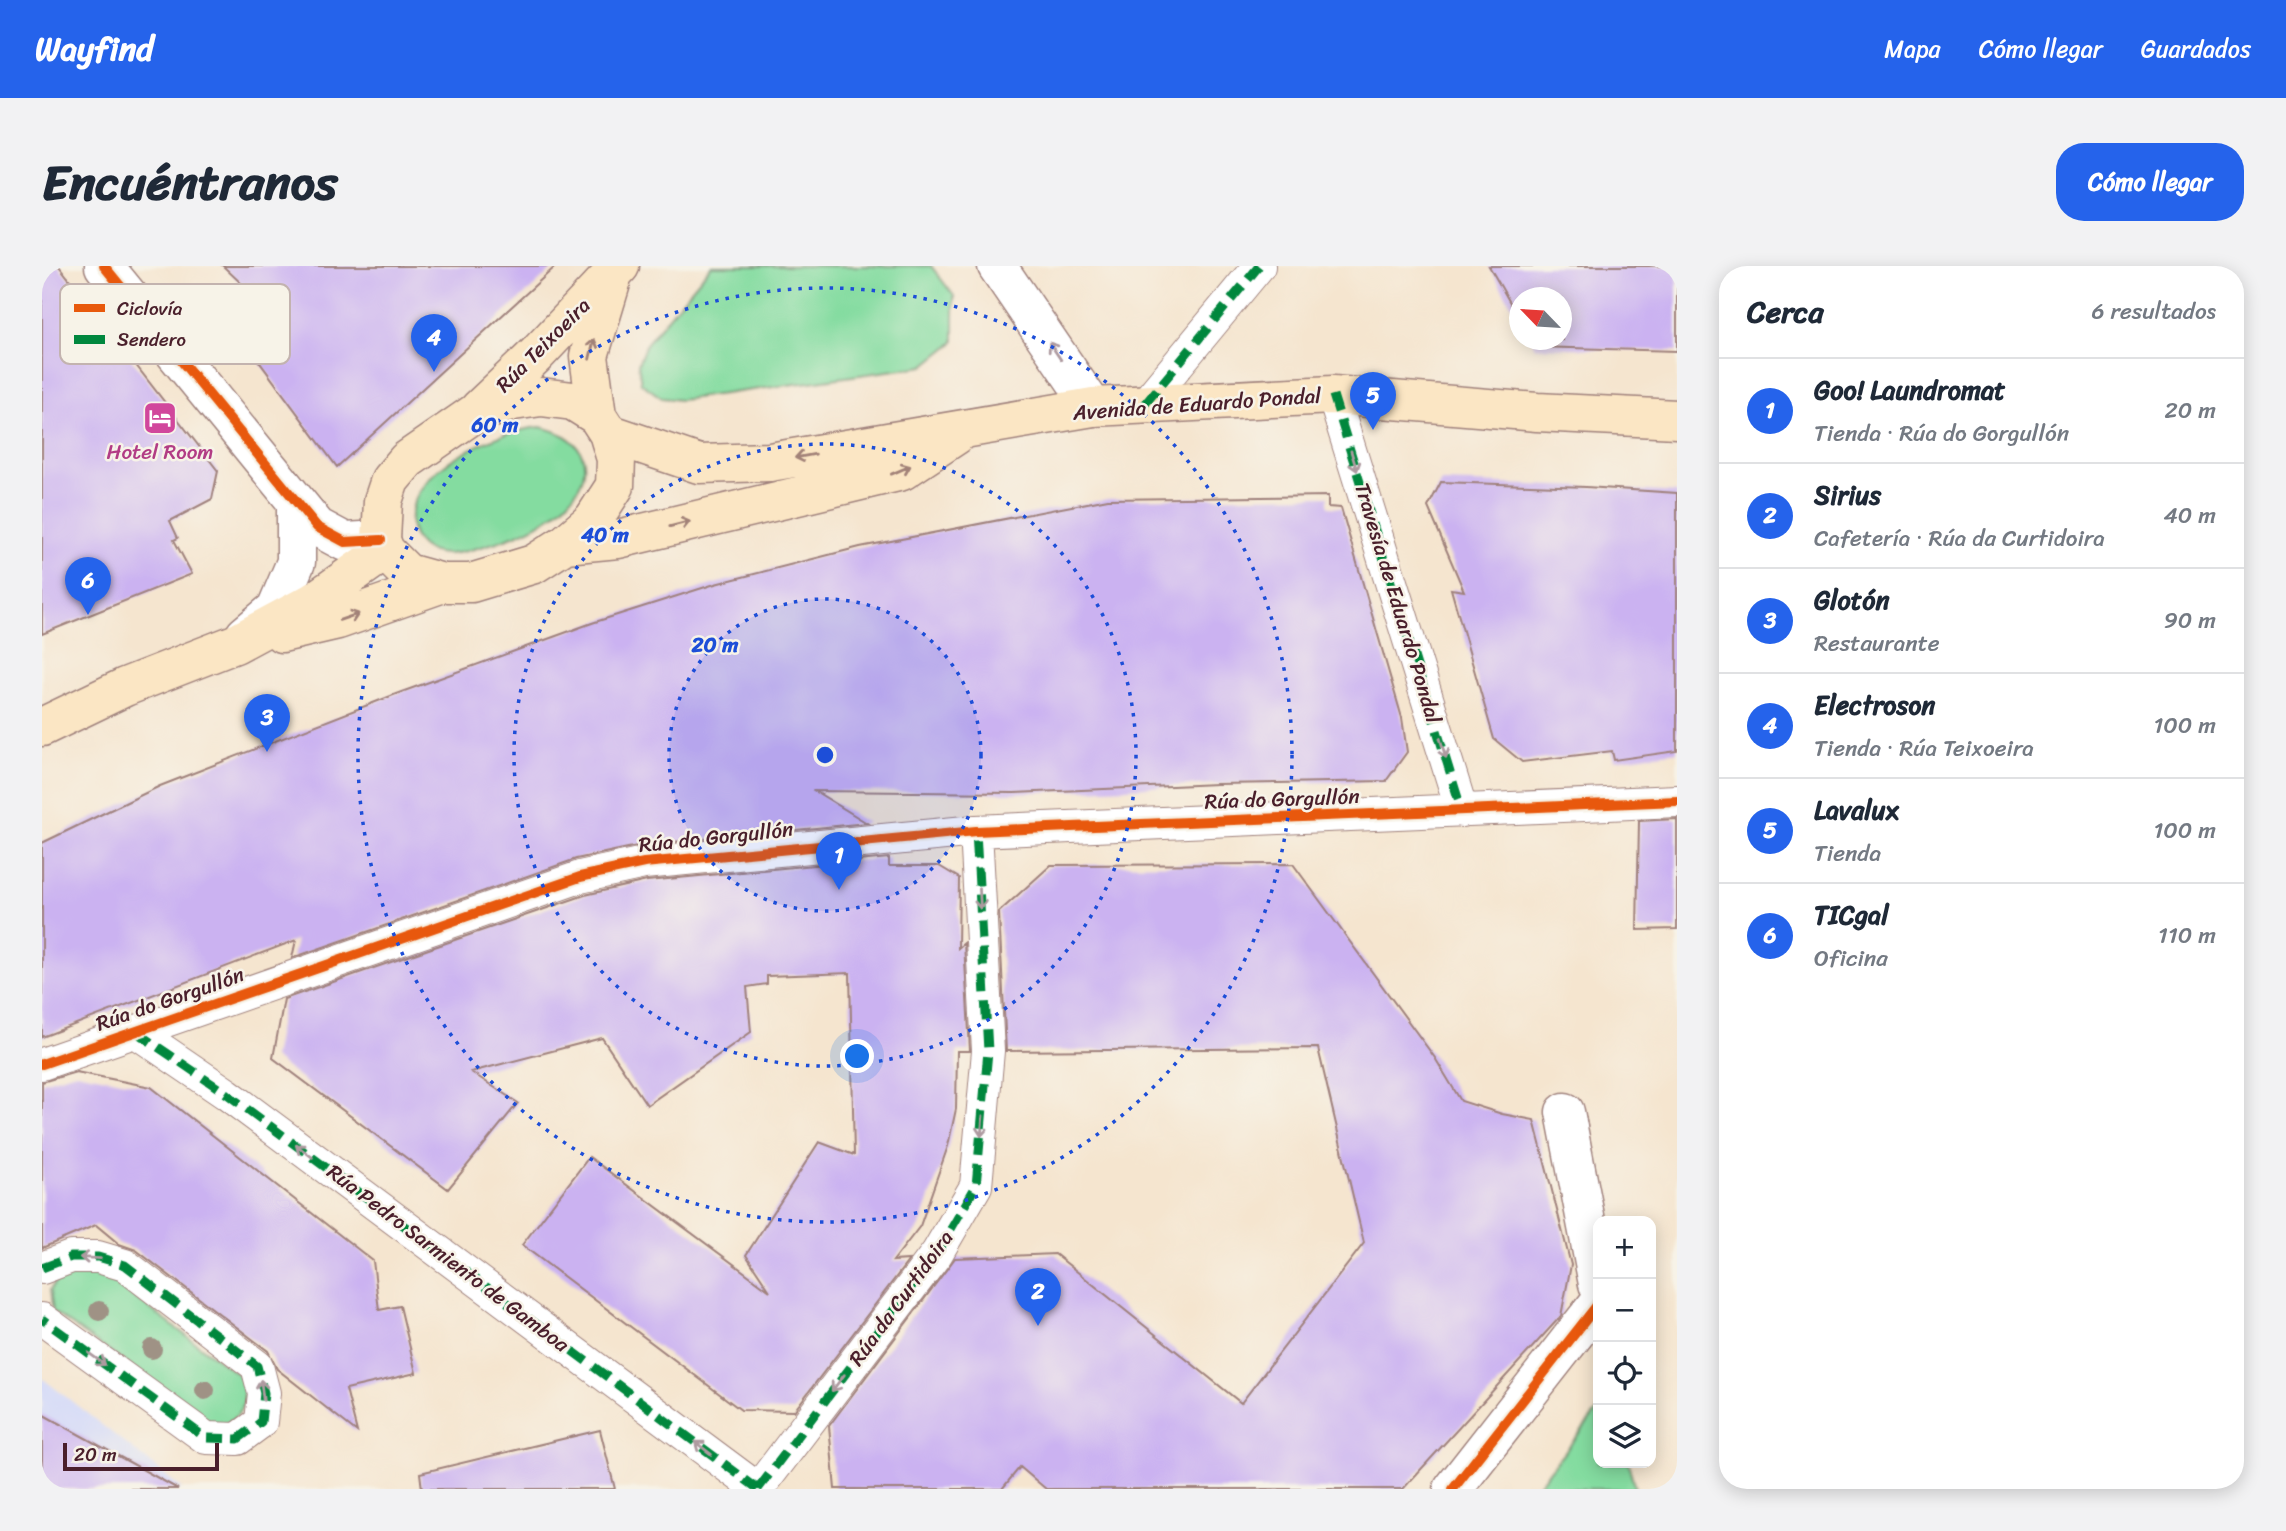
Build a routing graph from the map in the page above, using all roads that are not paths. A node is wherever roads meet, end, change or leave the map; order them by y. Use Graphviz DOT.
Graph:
graph roads {
  1 [pos="104,266"];
  2 [pos="997,266"];
  3 [pos="1259,266"];
  4 [pos="617,270"];
  5 [pos="119,284"];
  6 [pos="184,364"];
  7 [pos="1334,395"];
  8 [pos="1145,404"];
  9 [pos="1093,407"];
  10 [pos="472,415"];
  11 [pos="1677,419"];
  12 [pos="603,424"];
  13 [pos="969,427"];
  14 [pos="296,502"];
  15 [pos="565,544"];
  16 [pos="383,546"];
  17 [pos="443,583"];
  18 [pos="235,644"];
  19 [pos="42,727"];
  20 [pos="1677,801"];
  21 [pos="1462,811"];
  22 [pos="976,831"];
  23 [pos="136,1031"];
  24 [pos="42,1064"];
  25 [pos="1565,1112"];
  26 [pos="42,1268"];
  27 [pos="1597,1279"];
  28 [pos="1593,1310"];
  29 [pos="42,1319"];
  30 [pos="758,1489"];
  31 [pos="1452,1489"];
  1 -- 5 [label="street"];
  9 -- 2 [label="street, one-way"];
  3 -- 8 [label="street"];
  4 -- 10 [label="main road, Rúa Teixoeira"];
  12 -- 4 [label="main road, Rúa Teixoeira, one-way"];
  6 -- 14 [label="street"];
  7 -- 8 [label="main road, Avenida de Eduardo Pondal"];
  7 -- 11 [label="main road, Avenida de Eduardo Pondal"];
  7 -- 21 [label="street, Travesía de Eduardo Pondal, one-way"];
  8 -- 9 [label="main road, Avenida de Eduardo Pondal"];
  9 -- 13 [label="main road, Avenida de Eduardo Pondal"];
  10 -- 12 [label="main road"];
  10 -- 16 [label="main road"];
  13 -- 12 [label="main road, Avenida de Eduardo Pondal, one-way"];
  12 -- 15 [label="main road"];
  15 -- 13 [label="main road, Avenida de Eduardo Pondal, one-way"];
  14 -- 16 [label="street"];
  14 -- 18 [label="street"];
  15 -- 17 [label="main road"];
  16 -- 17 [label="main road"];
  16 -- 18 [label="main road"];
  18 -- 17 [label="main road, one-way"];
  18 -- 19 [label="main road"];
  20 -- 21 [label="street, Rúa do Gorgullón"];
  21 -- 22 [label="street, Rúa do Gorgullón"];
  22 -- 23 [label="street, Rúa do Gorgullón"];
  22 -- 30 [label="street, Rúa da Curtidoira, one-way"];
  23 -- 24 [label="street, Rúa do Gorgullón"];
  30 -- 23 [label="street, Rúa Pedro Sarmiento de Gamboa, one-way"];
  25 -- 27 [label="street"];
  29 -- 26 [label="street, one-way"];
  28 -- 31 [label="street"];
}
